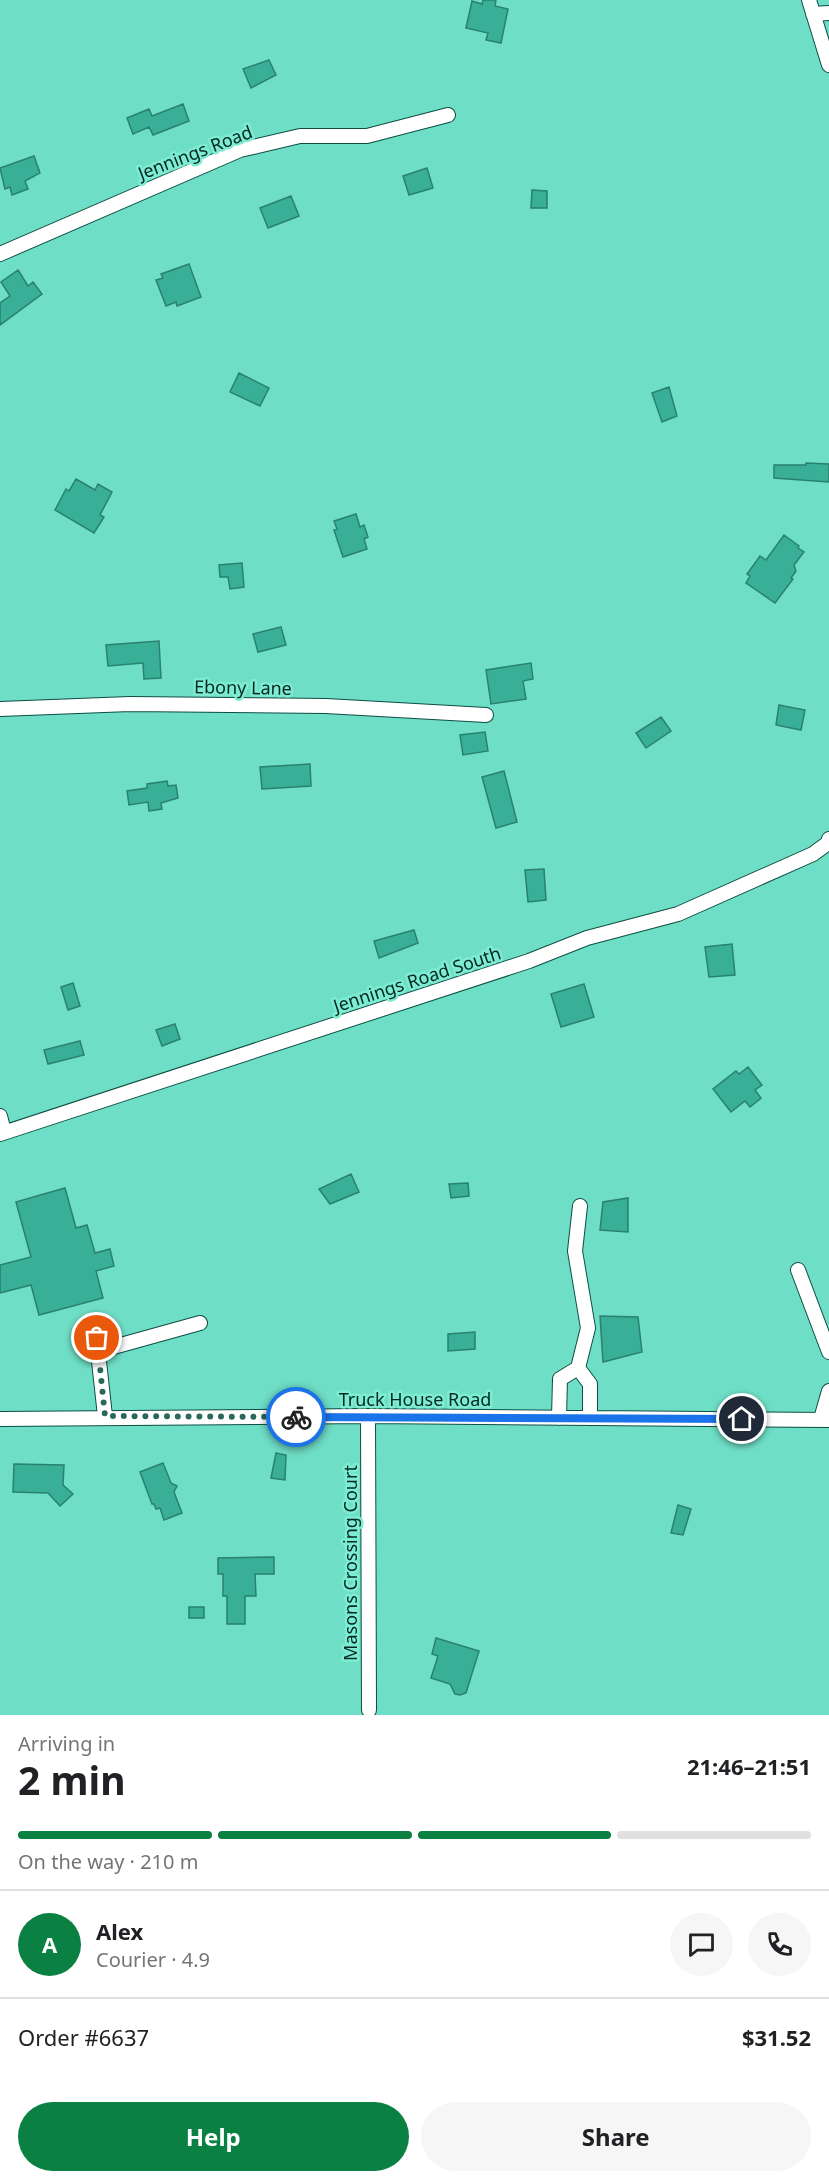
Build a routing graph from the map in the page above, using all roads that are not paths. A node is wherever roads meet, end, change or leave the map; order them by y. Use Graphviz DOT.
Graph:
graph roads {
  1 [pos="811,7"];
  2 [pos="829,13"];
  3 [pos="829,65"];
  4 [pos="448,115"];
  5 [pos="0,254"];
  6 [pos="0,709"];
  7 [pos="486,715"];
  8 [pos="829,839"];
  9 [pos="0,1116"];
  10 [pos="2,1133"];
  11 [pos="580,1206"];
  12 [pos="798,1270"];
  13 [pos="200,1323"];
  14 [pos="95,1325"];
  15 [pos="99,1351"];
  16 [pos="829,1352"];
  17 [pos="578,1368"];
  18 [pos="829,1391"];
  19 [pos="105,1416"];
  20 [pos="368,1416"];
  21 [pos="559,1418"];
  22 [pos="590,1418"];
  23 [pos="0,1419"];
  24 [pos="825,1420"];
  25 [pos="369,1710"];
  1 -- 2 [label="street"];
  1 -- 3 [label="street"];
  4 -- 5 [label="street, Jennings Road"];
  6 -- 7 [label="street, Ebony Lane"];
  8 -- 10 [label="street, Jennings Road South"];
  9 -- 10 [label="street"];
  11 -- 17 [label="street"];
  12 -- 16 [label="street"];
  13 -- 15 [label="street"];
  14 -- 15 [label="street"];
  15 -- 19 [label="street"];
  17 -- 21 [label="street"];
  17 -- 22 [label="street"];
  18 -- 24 [label="street"];
  19 -- 20 [label="street, Truck House Road"];
  19 -- 23 [label="street, Truck House Road"];
  20 -- 21 [label="street, Truck House Road"];
  20 -- 25 [label="street, Masons Crossing Court"];
  21 -- 22 [label="street, Truck House Road"];
  22 -- 24 [label="street, Truck House Road"];
}
